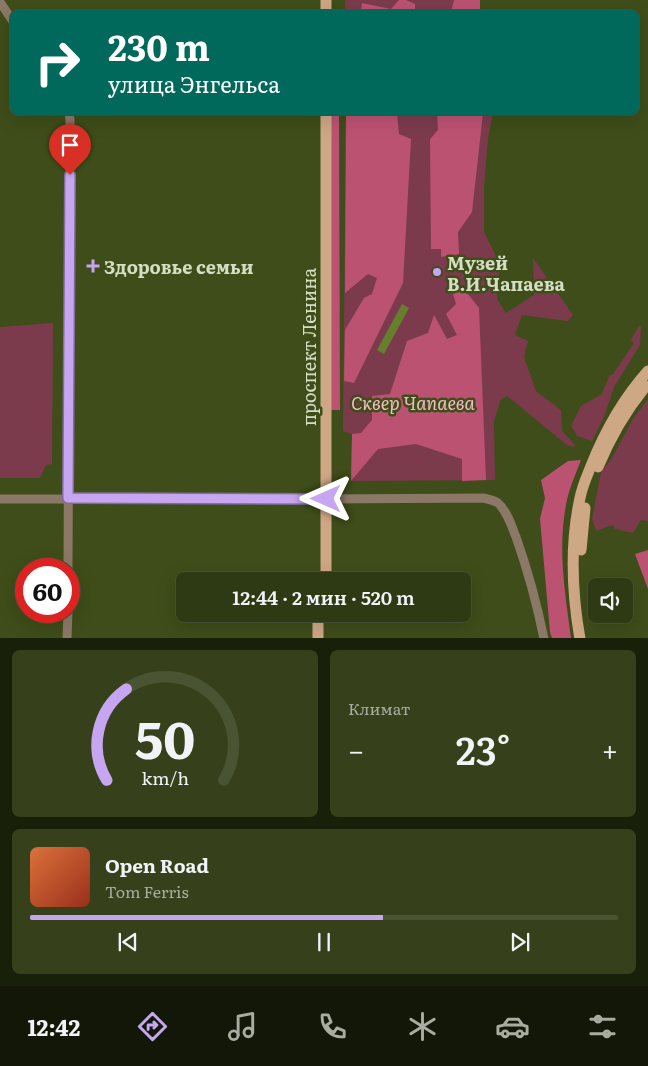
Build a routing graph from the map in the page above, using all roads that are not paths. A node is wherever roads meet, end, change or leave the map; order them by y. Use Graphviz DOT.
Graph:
graph roads {
  1 [pos="0,2"];
  2 [pos="10,17"];
  3 [pos="69,115"];
  4 [pos="319,115"];
  5 [pos="326,115"];
  6 [pos="648,371"];
  7 [pos="648,383"];
  8 [pos="68,498"];
  9 [pos="0,499"];
  10 [pos="322,499"];
  11 [pos="68,558"];
  12 [pos="318,572"];
  13 [pos="326,572"];
  14 [pos="318,622"];
  15 [pos="326,622"];
  16 [pos="68,623"];
  17 [pos="67,638"];
  18 [pos="318,638"];
  19 [pos="326,638"];
  20 [pos="544,638"];
  21 [pos="580,638"];
  22 [pos="588,638"];
  1 -- 2 [label="street"];
  3 -- 8 [label="street"];
  4 -- 10 [label="main road, проспект Ленина"];
  5 -- 10 [label="main road, проспект Ленина"];
  6 -- 21 [label="main road"];
  7 -- 22 [label="main road"];
  8 -- 9 [label="street"];
  8 -- 10 [label="street"];
  8 -- 11 [label="street"];
  10 -- 12 [label="main road, проспект Ленина"];
  10 -- 13 [label="main road, проспект Ленина"];
  10 -- 20 [label="street"];
  14 -- 18 [label="main road"];
  15 -- 19 [label="main road"];
  16 -- 17 [label="street"];
}
